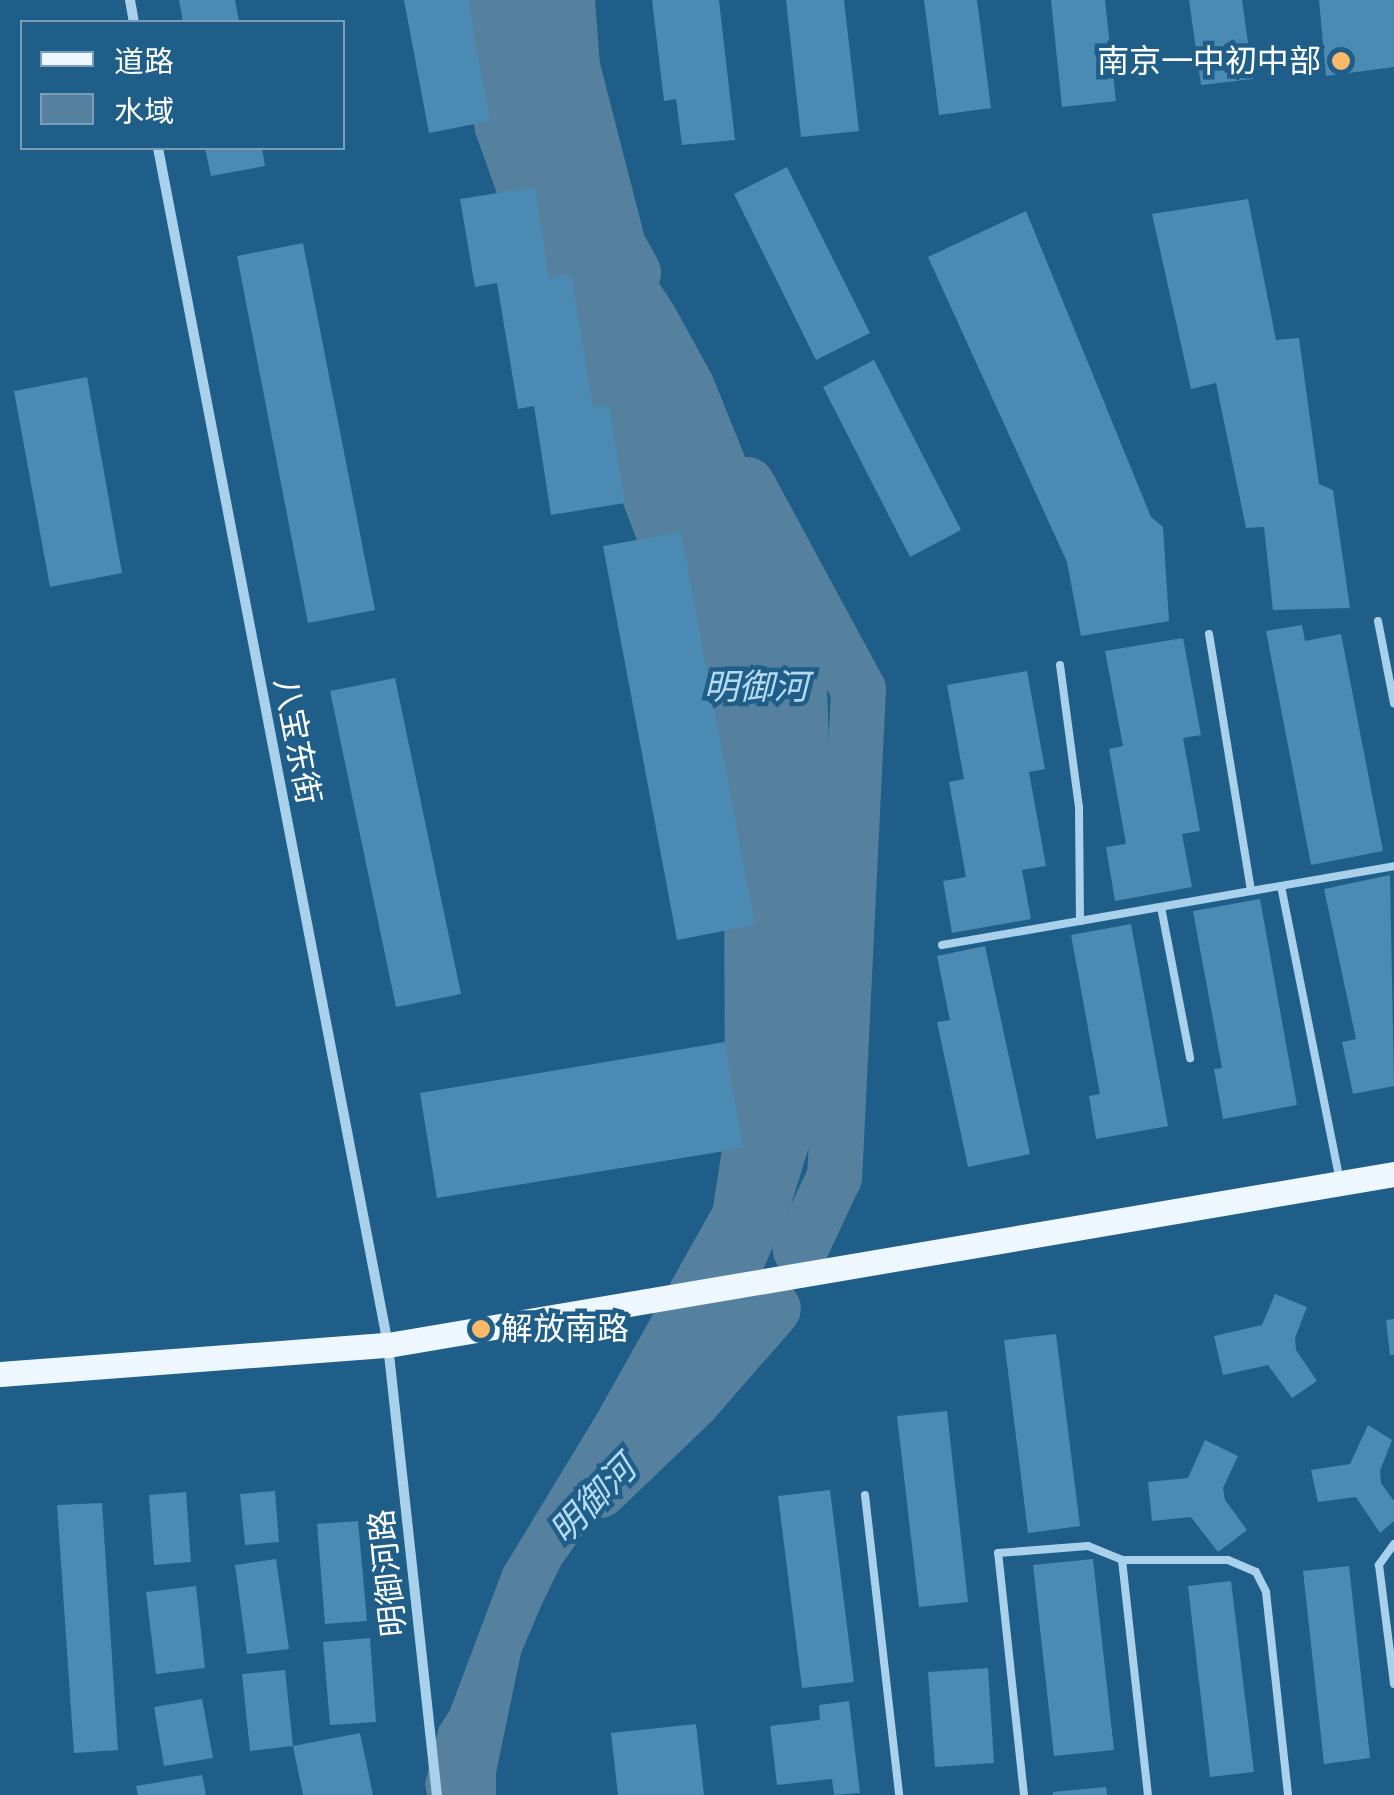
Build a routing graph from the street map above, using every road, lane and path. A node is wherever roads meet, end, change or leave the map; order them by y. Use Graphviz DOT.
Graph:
graph roads {
  1 [pos="158,150"];
  2 [pos="1378,620"];
  3 [pos="1209,634"];
  4 [pos="1060,665"];
  5 [pos="1394,702"];
  6 [pos="1394,866"];
  7 [pos="1281,886"];
  8 [pos="1250,891"];
  9 [pos="1162,906"];
  10 [pos="1080,921"];
  11 [pos="942,945"];
  12 [pos="1190,1058"];
  13 [pos="1394,1174"];
  14 [pos="1340,1183"];
  15 [pos="388,1344"];
  16 [pos="0,1374"];
  17 [pos="865,1495"];
  18 [pos="1394,1544"];
  19 [pos="1122,1560"];
  20 [pos="1394,1684"];
  21 [pos="437,1795"];
  22 [pos="898,1795"];
  23 [pos="1024,1795"];
  24 [pos="1148,1795"];
  25 [pos="1288,1795"];
  1 -- 15 [label="street, 八宝东街"];
  2 -- 5 [label="lane"];
  3 -- 8 [label="lane"];
  4 -- 10 [label="lane"];
  6 -- 7 [label="lane"];
  7 -- 8 [label="lane"];
  7 -- 14 [label="lane"];
  8 -- 9 [label="lane"];
  9 -- 10 [label="lane"];
  9 -- 12 [label="lane"];
  10 -- 11 [label="lane"];
  13 -- 14 [label="main road"];
  14 -- 15 [label="main road"];
  15 -- 16 [label="main road"];
  15 -- 21 [label="street, 明御河路"];
  17 -- 22 [label="lane"];
  18 -- 20 [label="lane"];
  19 -- 23 [label="lane"];
  19 -- 24 [label="lane"];
  19 -- 25 [label="lane"];
}
